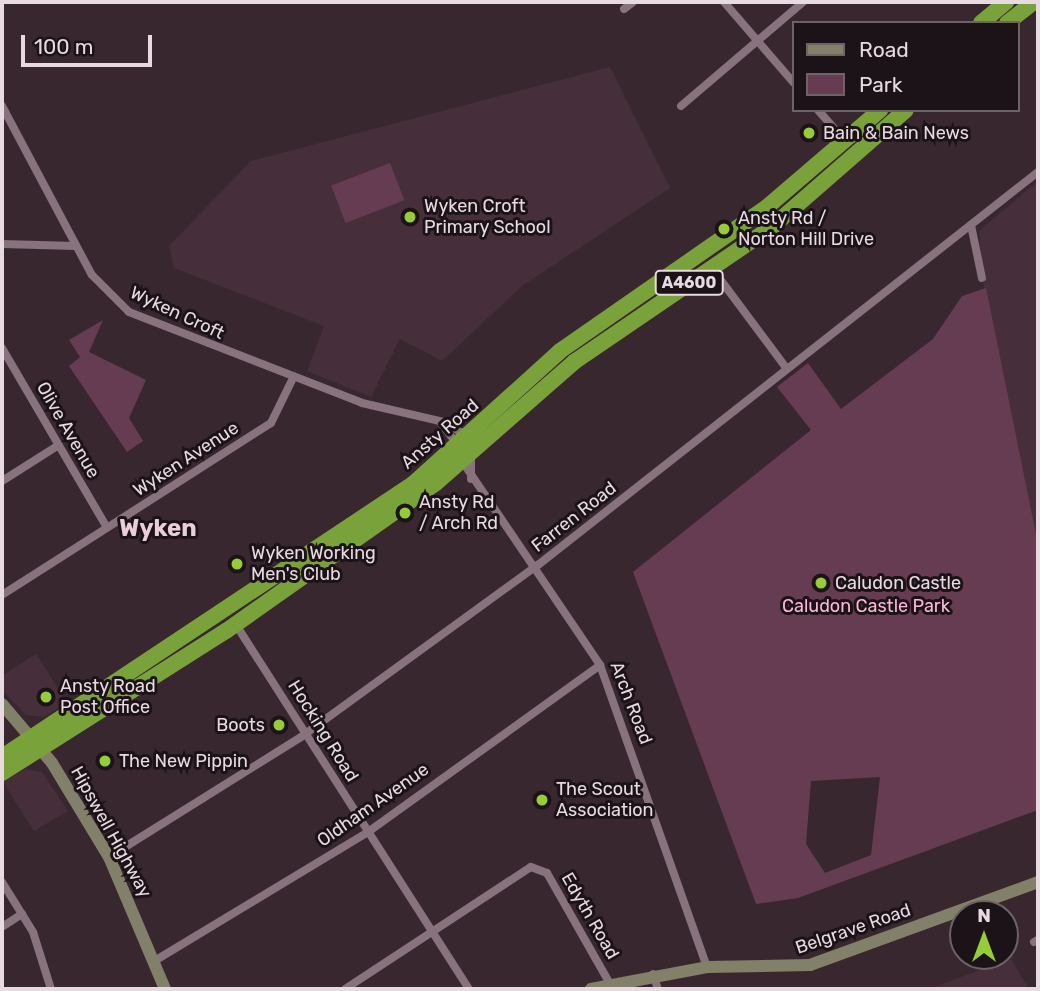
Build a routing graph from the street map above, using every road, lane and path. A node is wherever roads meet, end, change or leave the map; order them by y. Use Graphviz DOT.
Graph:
graph roads {
  1 [pos="633,2"];
  2 [pos="724,2"];
  3 [pos="803,2"];
  4 [pos="1006,2"];
  5 [pos="1034,2"];
  6 [pos="624,9"];
  7 [pos="983,21"];
  8 [pos="1010,21"];
  9 [pos="758,41"];
  10 [pos="792,81"];
  11 [pos="2,106"];
  12 [pos="681,106"];
  13 [pos="820,112"];
  14 [pos="878,112"];
  15 [pos="901,112"];
  16 [pos="902,112"];
  17 [pos="845,141"];
  18 [pos="1038,172"];
  19 [pos="971,226"];
  20 [pos="2,244"];
  21 [pos="76,246"];
  22 [pos="701,253"];
  23 [pos="712,268"];
  24 [pos="982,278"];
  25 [pos="2,348"];
  26 [pos="10,363"];
  27 [pos="2,368"];
  28 [pos="787,369"];
  29 [pos="294,376"];
  30 [pos="440,422"];
  31 [pos="59,445"];
  32 [pos="465,450"];
  33 [pos="471,479"];
  34 [pos="2,481"];
  35 [pos="107,528"];
  36 [pos="533,569"];
  37 [pos="2,595"];
  38 [pos="234,622"];
  39 [pos="600,665"];
  40 [pos="2,704"];
  41 [pos="306,733"];
  42 [pos="36,742"];
  43 [pos="2,757"];
  44 [pos="2,773"];
  45 [pos="368,832"];
  46 [pos="109,857"];
  47 [pos="1038,881"];
  48 [pos="2,882"];
  49 [pos="22,914"];
  50 [pos="2,927"];
  51 [pos="434,934"];
  52 [pos="156,960"];
  53 [pos="707,967"];
  54 [pos="653,974"];
  55 [pos="610,984"];
  56 [pos="51,989"];
  57 [pos="165,989"];
  58 [pos="345,989"];
  59 [pos="470,989"];
  60 [pos="591,989"];
  61 [pos="657,989"];
  1 -- 6 [label="street"];
  2 -- 9 [label="street"];
  3 -- 9 [label="street"];
  4 -- 7 [label="highway"];
  5 -- 8 [label="highway"];
  9 -- 10 [label="street"];
  9 -- 12 [label="street"];
  11 -- 21 [label="street, Wyken Croft"];
  13 -- 17 [label="street"];
  14 -- 17 [label="highway, Ansty Road / A4600"];
  15 -- 17 [label="highway"];
  16 -- 23 [label="highway, Ansty Road / A4600"];
  17 -- 22 [label="highway, Ansty Road / A4600"];
  18 -- 19 [label="street, Farren Road"];
  19 -- 24 [label="street"];
  19 -- 28 [label="street, Farren Road"];
  20 -- 21 [label="street"];
  21 -- 29 [label="street, Wyken Croft"];
  22 -- 23 [label="street"];
  22 -- 32 [label="highway, Ansty Road / A4600"];
  23 -- 28 [label="street"];
  23 -- 32 [label="highway, Ansty Road / A4600"];
  25 -- 26 [label="street, Olive Avenue"];
  26 -- 27 [label="street"];
  26 -- 31 [label="street, Olive Avenue"];
  28 -- 36 [label="street, Farren Road"];
  29 -- 30 [label="street, Wyken Croft"];
  29 -- 35 [label="street, Wyken Avenue"];
  30 -- 32 [label="street, Wyken Croft"];
  30 -- 32 [label="street"];
  31 -- 34 [label="street"];
  31 -- 35 [label="street, Olive Avenue"];
  32 -- 33 [label="street, Ansty Road"];
  32 -- 38 [label="highway, Ansty Road / A4600"];
  33 -- 36 [label="street, Arch Road"];
  35 -- 37 [label="street, Wyken Avenue"];
  36 -- 39 [label="street, Arch Road"];
  36 -- 41 [label="street, Farren Road"];
  38 -- 41 [label="street, Hocking Road"];
  38 -- 42 [label="highway, Ansty Road / A4600"];
  39 -- 45 [label="street, Oldham Avenue"];
  39 -- 53 [label="street, Arch Road"];
  40 -- 42 [label="street, Hipswell Highway"];
  41 -- 45 [label="street, Hocking Road"];
  41 -- 46 [label="street, Farren Road"];
  42 -- 43 [label="highway, Ansty Road / A4600"];
  42 -- 44 [label="highway, Ansty Road / A4600"];
  42 -- 46 [label="street, Hipswell Highway"];
  45 -- 51 [label="street, Hocking Road"];
  45 -- 52 [label="street, Oldham Avenue"];
  46 -- 52 [label="street, Hipswell Highway"];
  47 -- 53 [label="street, Belgrave Road"];
  48 -- 49 [label="street"];
  49 -- 50 [label="street"];
  49 -- 56 [label="street"];
  51 -- 55 [label="street, Edyth Road"];
  51 -- 58 [label="street"];
  51 -- 59 [label="street, Hocking Road"];
  52 -- 57 [label="street, Hipswell Highway"];
  53 -- 54 [label="street, Belgrave Road"];
  54 -- 55 [label="street, Belgrave Road"];
  54 -- 61 [label="street"];
  55 -- 60 [label="street, Belgrave Road"];
}
